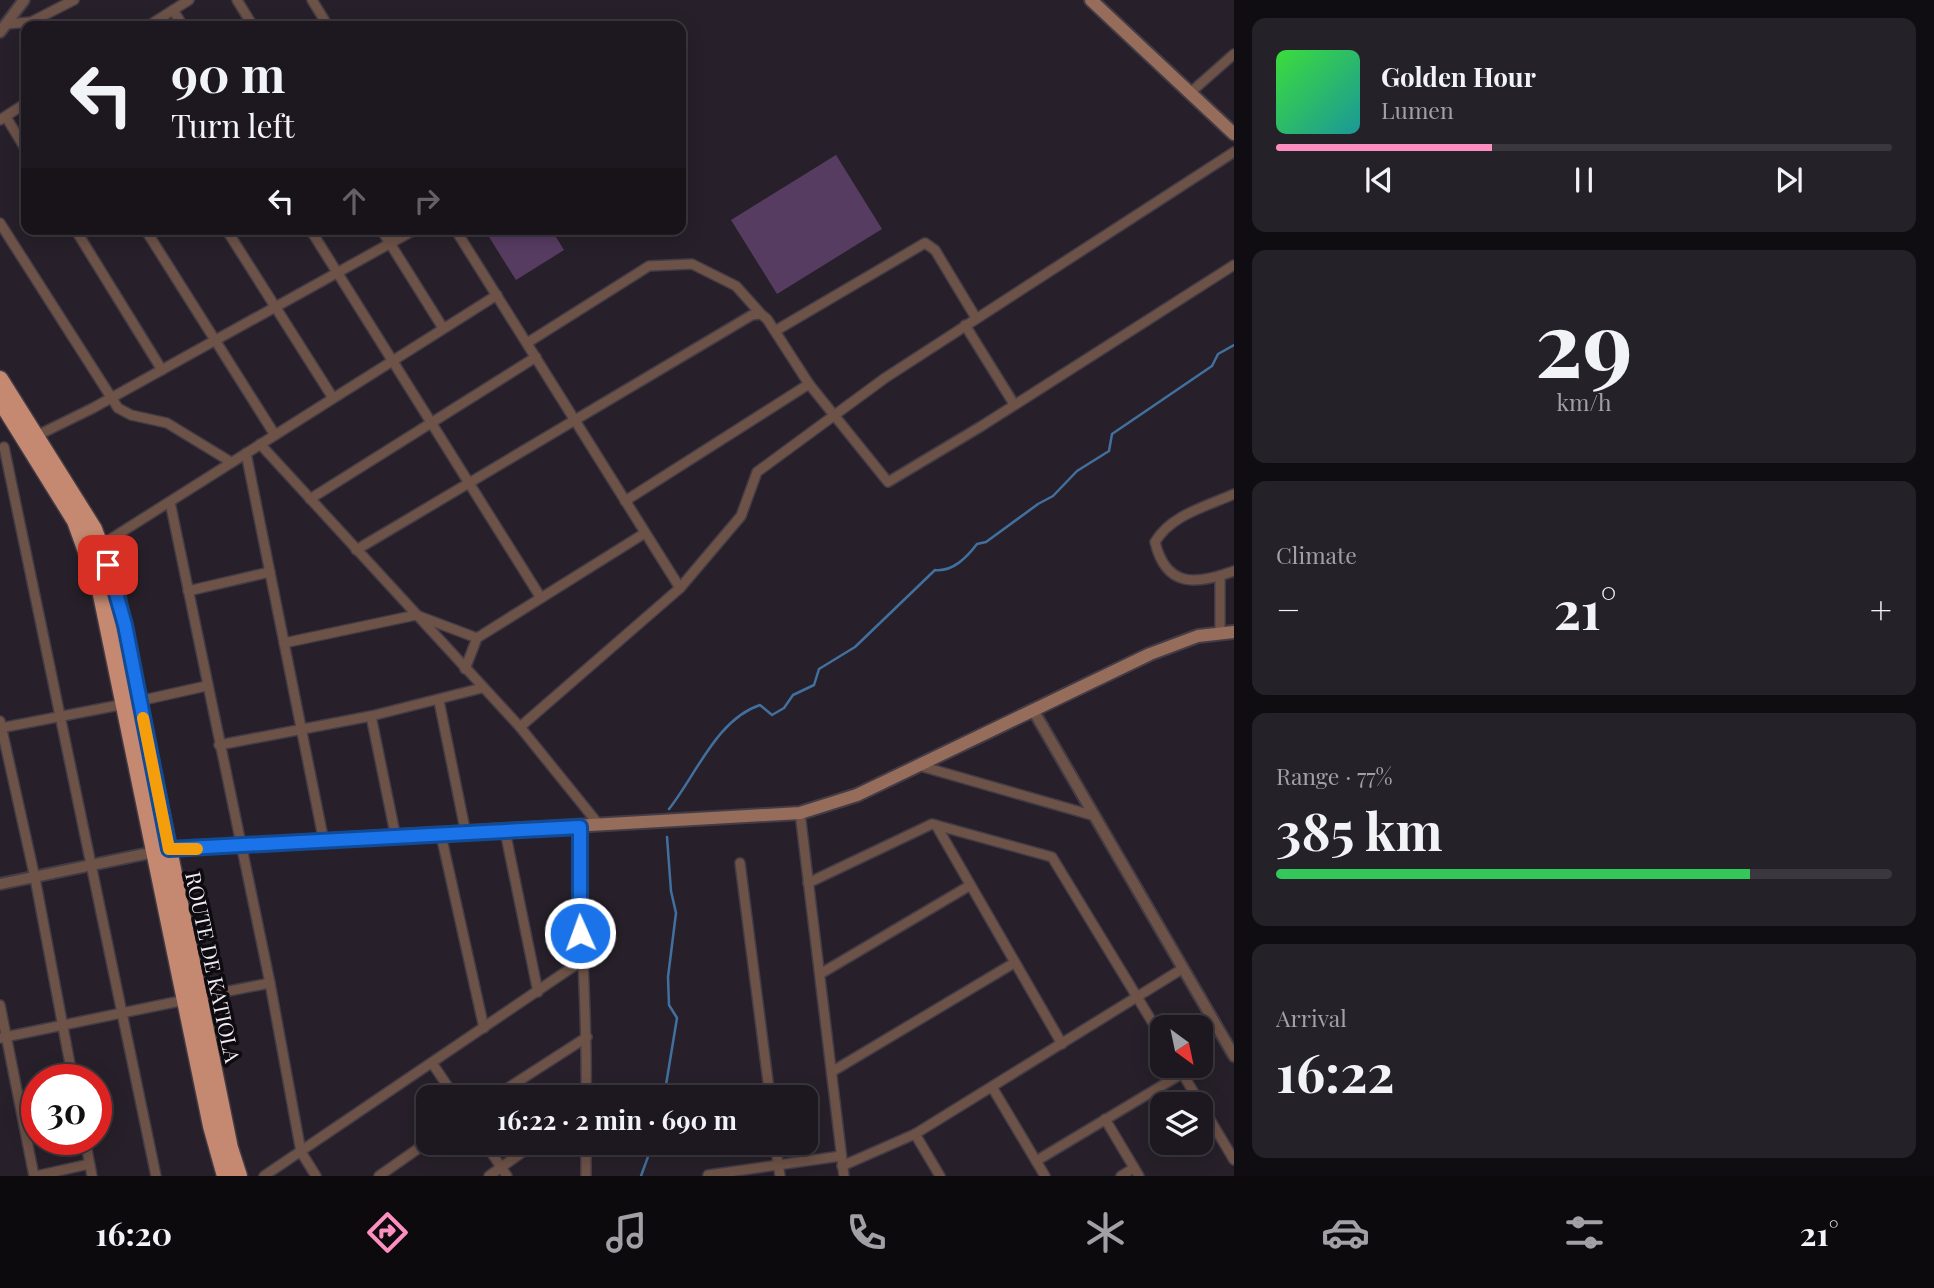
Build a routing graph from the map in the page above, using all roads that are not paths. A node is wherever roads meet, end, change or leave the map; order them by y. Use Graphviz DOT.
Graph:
graph roads {
  1 [pos="24,0"];
  2 [pos="74,0"];
  3 [pos="189,0"];
  4 [pos="237,0"];
  5 [pos="312,0"];
  6 [pos="1091,0"];
  7 [pos="173,10"];
  8 [pos="33,21"];
  9 [pos="156,21"];
  10 [pos="180,21"];
  11 [pos="250,21"];
  12 [pos="325,21"];
  13 [pos="21,24"];
  14 [pos="3,28"];
  15 [pos="1234,54"];
  16 [pos="1191,93"];
  17 [pos="21,106"];
  18 [pos="3,118"];
  19 [pos="1234,134"];
  20 [pos="21,143"];
  21 [pos="1234,152"];
  22 [pos="0,223"];
  23 [pos="79,235"];
  24 [pos="149,235"];
  25 [pos="230,235"];
  26 [pos="314,235"];
  27 [pos="385,235"];
  28 [pos="406,235"];
  29 [pos="459,235"];
  30 [pos="391,244"];
  31 [pos="1234,265"];
  32 [pos="338,273"];
  33 [pos="496,295"];
  34 [pos="275,306"];
  35 [pos="761,314"];
  36 [pos="976,318"];
  37 [pos="965,325"];
  38 [pos="443,328"];
  39 [pos="775,331"];
  40 [pos="215,339"];
  41 [pos="527,343"];
  42 [pos="536,357"];
  43 [pos="392,361"];
  44 [pos="162,369"];
  45 [pos="0,379"];
  46 [pos="809,384"];
  47 [pos="110,398"];
  48 [pos="332,398"];
  49 [pos="0,400"];
  50 [pos="1014,404"];
  51 [pos="834,413"];
  52 [pos="574,418"];
  53 [pos="431,423"];
  54 [pos="275,435"];
  55 [pos="30,436"];
  56 [pos="260,444"];
  57 [pos="2,448"];
  58 [pos="246,453"];
  59 [pos="231,462"];
  60 [pos="468,482"];
  61 [pos="1234,494"];
  62 [pos="310,499"];
  63 [pos="625,501"];
  64 [pos="170,502"];
  65 [pos="645,533"];
  66 [pos="101,544"];
  67 [pos="356,550"];
  68 [pos="1234,571"];
  69 [pos="270,572"];
  70 [pos="1220,576"];
  71 [pos="680,588"];
  72 [pos="188,591"];
  73 [pos="541,598"];
  74 [pos="416,615"];
  75 [pos="1234,632"];
  76 [pos="1220,633"];
  77 [pos="477,638"];
  78 [pos="284,643"];
  79 [pos="465,669"];
  80 [pos="206,686"];
  81 [pos="482,688"];
  82 [pos="439,701"];
  83 [pos="132,702"];
  84 [pos="1033,710"];
  85 [pos="371,716"];
  86 [pos="61,717"];
  87 [pos="0,726"];
  88 [pos="520,727"];
  89 [pos="302,729"];
  90 [pos="219,745"];
  91 [pos="920,766"];
  92 [pos="800,813"];
  93 [pos="1095,816"];
  94 [pos="936,825"];
  95 [pos="600,826"];
  96 [pos="580,827"];
  97 [pos="505,831"];
  98 [pos="466,834"];
  99 [pos="441,835"];
  100 [pos="396,838"];
  101 [pos="324,842"];
  102 [pos="241,848"];
  103 [pos="163,850"];
  104 [pos="740,863"];
  105 [pos="93,864"];
  106 [pos="35,878"];
  107 [pos="808,883"];
  108 [pos="0,884"];
  109 [pos="969,886"];
  110 [pos="580,962"];
  111 [pos="1014,962"];
  112 [pos="1182,969"];
  113 [pos="820,974"];
  114 [pos="270,983"];
  115 [pos="538,992"];
  116 [pos="1137,996"];
  117 [pos="192,998"];
  118 [pos="0,1005"];
  119 [pos="124,1012"];
  120 [pos="1150,1018"];
  121 [pos="62,1024"];
  122 [pos="484,1028"];
  123 [pos="3,1037"];
  124 [pos="587,1037"];
  125 [pos="1062,1044"];
  126 [pos="1234,1056"];
  127 [pos="432,1063"];
  128 [pos="70,1064"];
  129 [pos="833,1071"];
  130 [pos="1166,1078"];
  131 [pos="1185,1078"];
  132 [pos="446,1085"];
  133 [pos="513,1085"];
  134 [pos="586,1085"];
  135 [pos="768,1085"];
  136 [pos="992,1087"];
  137 [pos="1105,1119"];
  138 [pos="915,1134"];
  139 [pos="416,1150"];
  140 [pos="301,1152"];
  141 [pos="88,1155"];
  142 [pos="493,1155"];
  143 [pos="522,1155"];
  144 [pos="586,1155"];
  145 [pos="1234,1160"];
  146 [pos="1036,1161"];
  147 [pos="89,1164"];
  148 [pos="842,1166"];
  149 [pos="779,1171"];
  150 [pos="504,1172"];
  151 [pos="1137,1172"];
  152 [pos="708,1175"];
  153 [pos="35,1176"];
  154 [pos="92,1176"];
  155 [pos="156,1176"];
  156 [pos="225,1176"];
  157 [pos="239,1176"];
  158 [pos="264,1176"];
  159 [pos="316,1176"];
  160 [pos="379,1176"];
  161 [pos="489,1176"];
  162 [pos="586,1176"];
  163 [pos="940,1176"];
  164 [pos="1045,1176"];
  165 [pos="1121,1176"];
  1 -- 14 [label="street"];
  2 -- 8 [label="street"];
  3 -- 7 [label="street"];
  4 -- 11 [label="street"];
  5 -- 12 [label="street"];
  6 -- 16 [label="main road"];
  7 -- 9 [label="street"];
  7 -- 10 [label="street"];
  13 -- 14 [label="street"];
  15 -- 16 [label="street"];
  16 -- 19 [label="main road"];
  17 -- 18 [label="street"];
  18 -- 20 [label="street"];
  21 -- 36 [label="street"];
  22 -- 47 [label="street"];
  23 -- 44 [label="street"];
  24 -- 40 [label="street"];
  25 -- 34 [label="street"];
  26 -- 32 [label="street"];
  27 -- 30 [label="street"];
  28 -- 30 [label="street"];
  29 -- 33 [label="street"];
  30 -- 32 [label="street"];
  30 -- 38 [label="street"];
  31 -- 50 [label="street"];
  32 -- 34 [label="street"];
  32 -- 43 [label="street"];
  33 -- 38 [label="street"];
  33 -- 41 [label="street"];
  34 -- 40 [label="street"];
  34 -- 48 [label="street"];
  35 -- 39 [label="street"];
  35 -- 41 [label="street"];
  35 -- 52 [label="street"];
  36 -- 37 [label="street"];
  36 -- 39 [label="street"];
  37 -- 50 [label="street"];
  37 -- 51 [label="street"];
  38 -- 43 [label="street"];
  39 -- 46 [label="street"];
  40 -- 44 [label="street"];
  40 -- 54 [label="street"];
  41 -- 42 [label="street"];
  42 -- 52 [label="street"];
  42 -- 53 [label="street"];
  43 -- 48 [label="street"];
  43 -- 53 [label="street"];
  44 -- 47 [label="street"];
  45 -- 55 [label="highway, ROUTE DE KATIOLA"];
  46 -- 51 [label="street"];
  46 -- 63 [label="street"];
  47 -- 55 [label="street"];
  47 -- 59 [label="street"];
  48 -- 54 [label="street"];
  49 -- 55 [label="highway, ROUTE DE KATIOLA"];
  50 -- 51 [label="street"];
  51 -- 71 [label="street"];
  52 -- 60 [label="street"];
  52 -- 63 [label="street"];
  53 -- 60 [label="street"];
  53 -- 62 [label="street"];
  54 -- 56 [label="street"];
  55 -- 57 [label="street"];
  55 -- 66 [label="highway, ROUTE DE KATIOLA"];
  55 -- 83 [label="highway, ROUTE DE KATIOLA"];
  56 -- 58 [label="street"];
  56 -- 62 [label="street"];
  57 -- 86 [label="street"];
  58 -- 59 [label="street"];
  58 -- 69 [label="street"];
  59 -- 64 [label="street"];
  60 -- 67 [label="street"];
  60 -- 73 [label="street"];
  61 -- 70 [label="street"];
  62 -- 67 [label="street"];
  63 -- 65 [label="street"];
  64 -- 66 [label="street"];
  64 -- 72 [label="street"];
  65 -- 71 [label="street"];
  65 -- 73 [label="street"];
  66 -- 83 [label="highway, ROUTE DE KATIOLA"];
  67 -- 74 [label="street"];
  68 -- 70 [label="street"];
  69 -- 72 [label="street"];
  69 -- 78 [label="street"];
  70 -- 76 [label="street"];
  71 -- 88 [label="street"];
  72 -- 80 [label="street"];
  73 -- 77 [label="street"];
  74 -- 77 [label="street"];
  74 -- 78 [label="street"];
  74 -- 79 [label="street"];
  75 -- 76 [label="main road"];
  76 -- 84 [label="main road"];
  77 -- 79 [label="street"];
  78 -- 89 [label="street"];
  79 -- 81 [label="street"];
  80 -- 83 [label="street"];
  80 -- 90 [label="street"];
  81 -- 82 [label="street"];
  81 -- 88 [label="street"];
  82 -- 85 [label="street"];
  82 -- 98 [label="street"];
  83 -- 86 [label="street"];
  83 -- 103 [label="highway, ROUTE DE KATIOLA"];
  84 -- 91 [label="main road"];
  84 -- 93 [label="street"];
  85 -- 89 [label="street"];
  85 -- 100 [label="street"];
  86 -- 87 [label="street"];
  86 -- 105 [label="street"];
  87 -- 106 [label="street"];
  88 -- 95 [label="street"];
  89 -- 90 [label="street"];
  89 -- 101 [label="street"];
  90 -- 102 [label="street"];
  91 -- 92 [label="main road"];
  91 -- 93 [label="street"];
  92 -- 95 [label="main road"];
  92 -- 107 [label="street"];
  93 -- 112 [label="street"];
  94 -- 107 [label="street"];
  94 -- 109 [label="street"];
  94 -- 116 [label="street"];
  95 -- 96 [label="main road"];
  96 -- 97 [label="main road"];
  96 -- 110 [label="street"];
  97 -- 98 [label="main road"];
  97 -- 115 [label="street"];
  98 -- 99 [label="main road"];
  99 -- 100 [label="main road"];
  99 -- 122 [label="street"];
  100 -- 101 [label="main road"];
  101 -- 102 [label="main road"];
  102 -- 103 [label="main road"];
  102 -- 114 [label="street"];
  103 -- 105 [label="street"];
  103 -- 117 [label="highway, ROUTE DE KATIOLA"];
  104 -- 135 [label="street"];
  105 -- 106 [label="street"];
  105 -- 119 [label="street"];
  106 -- 108 [label="street"];
  106 -- 121 [label="street"];
  107 -- 113 [label="street"];
  109 -- 111 [label="street"];
  109 -- 113 [label="street"];
  110 -- 115 [label="street"];
  110 -- 124 [label="street"];
  111 -- 125 [label="street"];
  111 -- 129 [label="street"];
  112 -- 116 [label="street"];
  112 -- 126 [label="street"];
  113 -- 129 [label="street"];
  114 -- 117 [label="street"];
  114 -- 140 [label="street"];
  115 -- 122 [label="street"];
  116 -- 120 [label="street"];
  116 -- 125 [label="street"];
  117 -- 119 [label="street"];
  117 -- 156 [label="highway, ROUTE DE KATIOLA"];
  117 -- 157 [label="highway, ROUTE DE KATIOLA"];
  118 -- 123 [label="street"];
  119 -- 121 [label="street"];
  119 -- 155 [label="street"];
  121 -- 123 [label="street"];
  121 -- 128 [label="street"];
  122 -- 127 [label="street"];
  123 -- 153 [label="street"];
  124 -- 133 [label="street"];
  124 -- 134 [label="street"];
  125 -- 136 [label="street"];
  127 -- 132 [label="street"];
  127 -- 140 [label="street"];
  129 -- 148 [label="street"];
  130 -- 137 [label="street"];
  131 -- 145 [label="street"];
  136 -- 138 [label="street"];
  136 -- 146 [label="street"];
  137 -- 146 [label="street"];
  137 -- 151 [label="street"];
  138 -- 148 [label="street"];
  138 -- 163 [label="street"];
  139 -- 160 [label="street"];
  140 -- 158 [label="street"];
  140 -- 159 [label="street"];
  141 -- 147 [label="street"];
  142 -- 150 [label="street"];
  143 -- 150 [label="street"];
  144 -- 162 [label="street"];
  146 -- 164 [label="street"];
  147 -- 153 [label="street"];
  147 -- 154 [label="street"];
  148 -- 149 [label="street"];
  149 -- 152 [label="street"];
  150 -- 161 [label="street"];
  151 -- 165 [label="street"];
}
